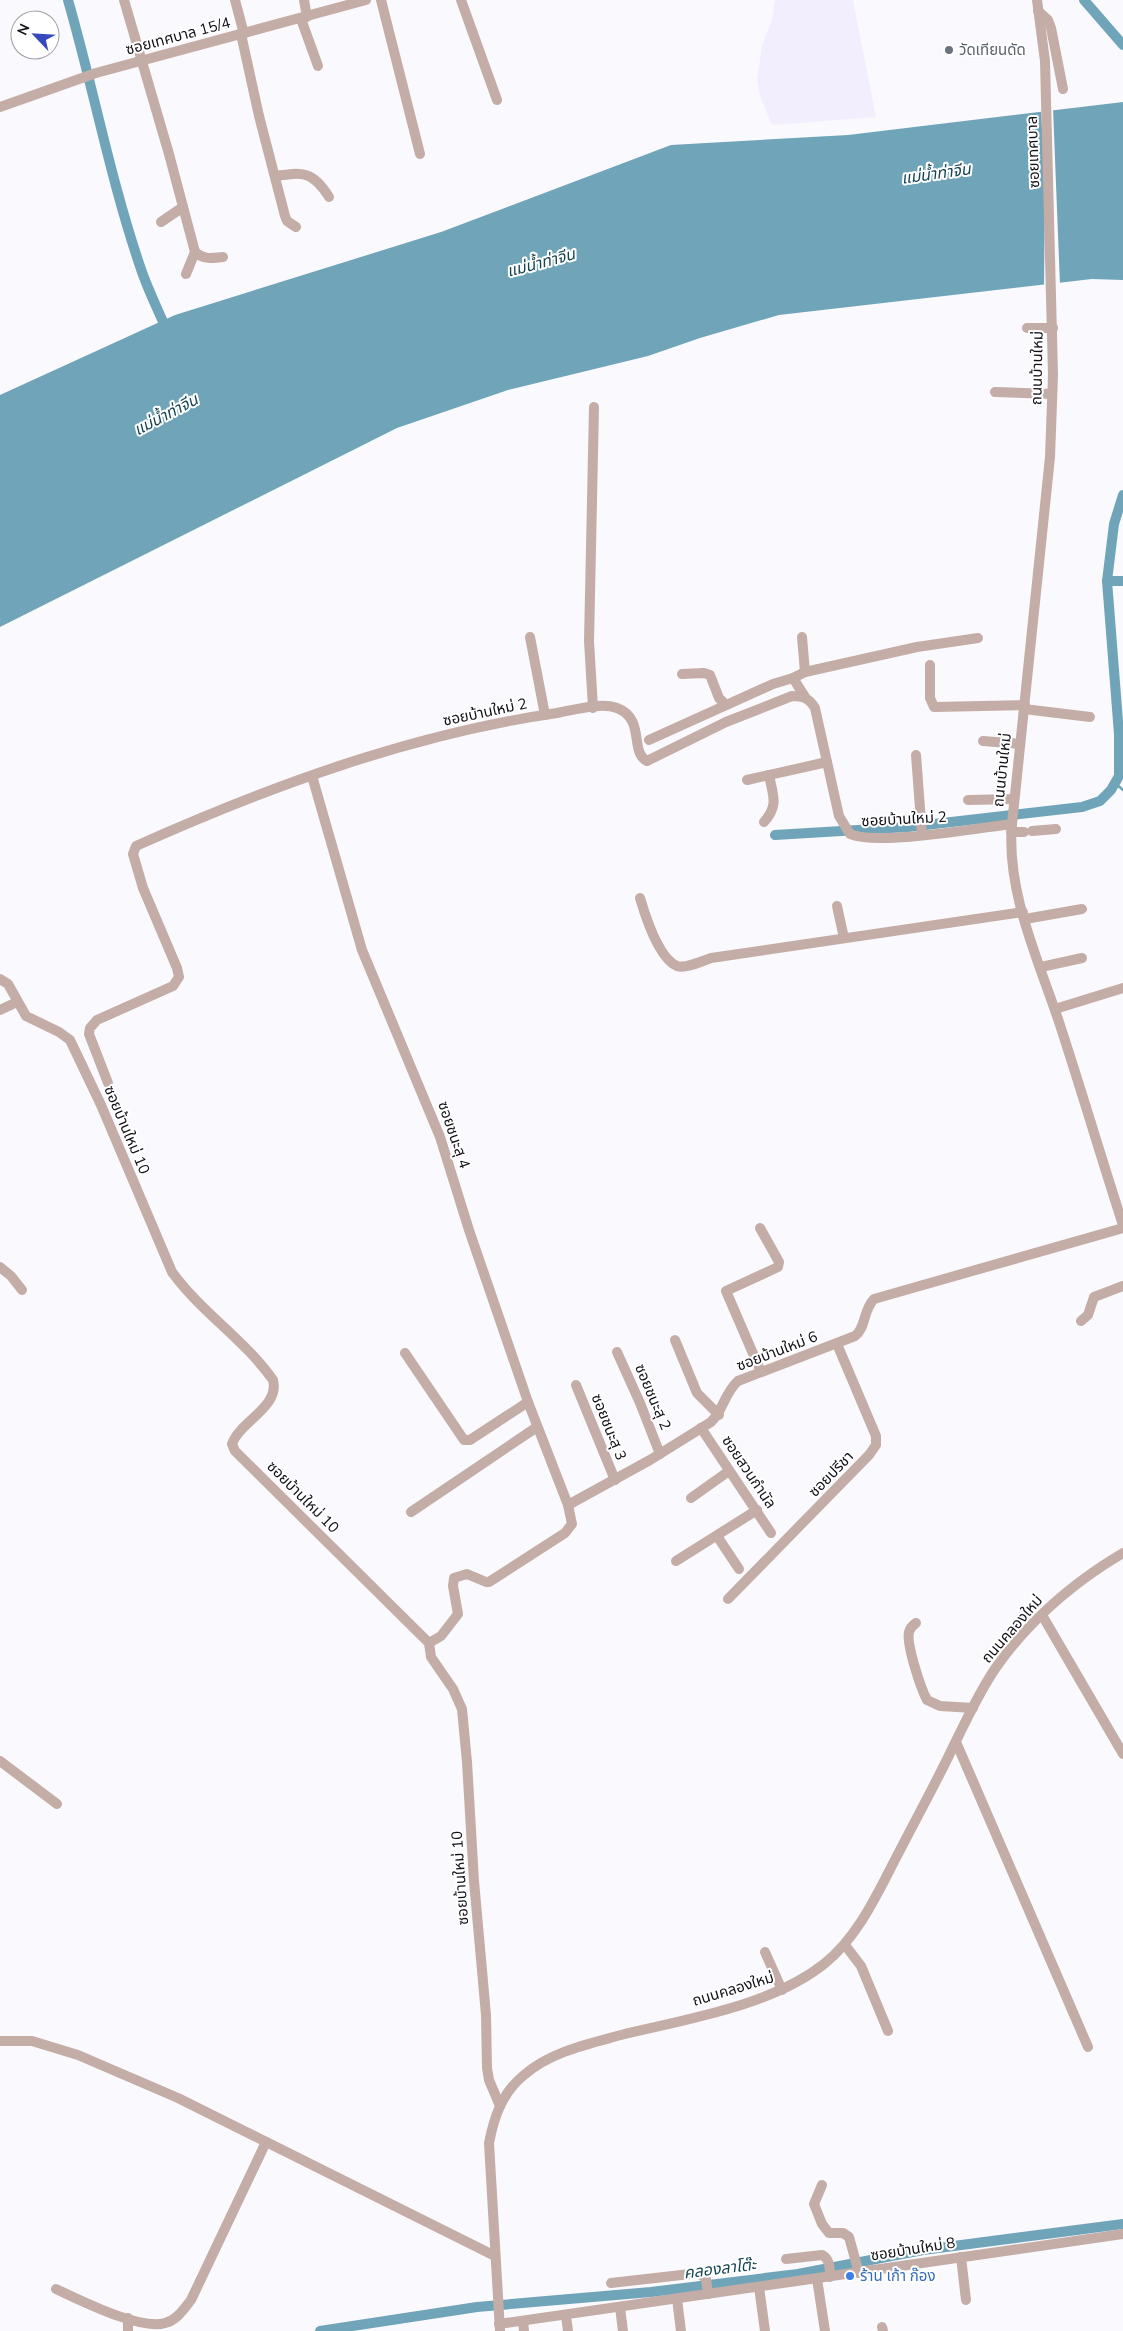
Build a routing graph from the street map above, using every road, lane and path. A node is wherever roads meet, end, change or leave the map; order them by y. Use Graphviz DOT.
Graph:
graph roads {
  1 [pos="124,0"];
  2 [pos="235,0"];
  3 [pos="304,0"];
  4 [pos="366,0"];
  5 [pos="381,0"];
  6 [pos="460,0"];
  7 [pos="1037,0"];
  8 [pos="1038,11"];
  9 [pos="304,18"];
  10 [pos="242,34"];
  11 [pos="142,62"];
  12 [pos="318,66"];
  13 [pos="1063,89"];
  14 [pos="497,100"];
  15 [pos="0,107"];
  16 [pos="420,154"];
  17 [pos="275,176"];
  18 [pos="329,197"];
  19 [pos="183,207"];
  20 [pos="161,222"];
  21 [pos="296,227"];
  22 [pos="195,252"];
  23 [pos="223,257"];
  24 [pos="186,274"];
  25 [pos="1052,304"];
  26 [pos="1027,328"];
  27 [pos="1053,328"];
  28 [pos="995,392"];
  29 [pos="1052,394"];
  30 [pos="594,407"];
  31 [pos="802,637"];
  32 [pos="530,638"];
  33 [pos="978,638"];
  34 [pos="930,665"];
  35 [pos="806,672"];
  36 [pos="682,674"];
  37 [pos="793,678"];
  38 [pos="805,697"];
  39 [pos="726,706"];
  40 [pos="1024,707"];
  41 [pos="593,708"];
  42 [pos="545,715"];
  43 [pos="1090,717"];
  44 [pos="650,740"];
  45 [pos="984,741"];
  46 [pos="1020,744"];
  47 [pos="916,755"];
  48 [pos="827,762"];
  49 [pos="769,775"];
  50 [pos="312,776"];
  51 [pos="748,780"];
  52 [pos="1014,799"];
  53 [pos="968,800"];
  54 [pos="764,822"];
  55 [pos="1011,828"];
  56 [pos="1056,829"];
  57 [pos="922,835"];
  58 [pos="640,898"];
  59 [pos="837,906"];
  60 [pos="1082,909"];
  61 [pos="1024,916"];
  62 [pos="844,938"];
  63 [pos="1082,958"];
  64 [pos="1041,967"];
  65 [pos="0,979"];
  66 [pos="1123,988"];
  67 [pos="17,1002"];
  68 [pos="1055,1009"];
  69 [pos="0,1010"];
  70 [pos="108,1083"];
  71 [pos="1122,1221"];
  72 [pos="760,1228"];
  73 [pos="0,1267"];
  74 [pos="1123,1286"];
  75 [pos="22,1290"];
  76 [pos="1081,1321"];
  77 [pos="675,1340"];
  78 [pos="837,1344"];
  79 [pos="617,1352"];
  80 [pos="405,1353"];
  81 [pos="761,1372"];
  82 [pos="576,1384"];
  83 [pos="528,1402"];
  84 [pos="719,1415"];
  85 [pos="538,1427"];
  86 [pos="701,1428"];
  87 [pos="660,1454"];
  88 [pos="729,1471"];
  89 [pos="614,1480"];
  90 [pos="691,1498"];
  91 [pos="568,1504"];
  92 [pos="757,1510"];
  93 [pos="411,1512"];
  94 [pos="771,1533"];
  95 [pos="717,1536"];
  96 [pos="1123,1553"];
  97 [pos="676,1561"];
  98 [pos="739,1569"];
  99 [pos="728,1599"];
  100 [pos="1042,1615"];
  101 [pos="916,1623"];
  102 [pos="428,1643"];
  103 [pos="973,1708"];
  104 [pos="956,1742"];
  105 [pos="1123,1754"];
  106 [pos="0,1761"];
  107 [pos="57,1804"];
  108 [pos="845,1945"];
  109 [pos="765,1952"];
  110 [pos="782,1990"];
  111 [pos="888,2031"];
  112 [pos="0,2042"];
  113 [pos="1088,2047"];
  114 [pos="500,2106"];
  115 [pos="266,2142"];
  116 [pos="822,2185"];
  117 [pos="1123,2234"];
  118 [pos="495,2256"];
  119 [pos="961,2257"];
  120 [pos="786,2259"];
  121 [pos="858,2266"];
  122 [pos="830,2271"];
  123 [pos="817,2279"];
  124 [pos="611,2283"];
  125 [pos="707,2287"];
  126 [pos="759,2287"];
  127 [pos="56,2289"];
  128 [pos="677,2299"];
  129 [pos="966,2300"];
  130 [pos="620,2307"];
  131 [pos="566,2316"];
  132 [pos="128,2318"];
  133 [pos="500,2323"];
  134 [pos="524,2326"];
  135 [pos="128,2331"];
  136 [pos="568,2331"];
  137 [pos="623,2331"];
  138 [pos="681,2331"];
  139 [pos="765,2331"];
  140 [pos="825,2331"];
  1 -- 11 [label="street"];
  2 -- 10 [label="street"];
  3 -- 9 [label="street"];
  4 -- 9 [label="street, ซอยเทศบาล 15/4"];
  5 -- 16 [label="street"];
  6 -- 14 [label="street"];
  7 -- 8 [label="street, ซอยเทศบาล"];
  8 -- 13 [label="street"];
  8 -- 25 [label="street, ซอยเทศบาล"];
  9 -- 10 [label="street, ซอยเทศบาล 15/4"];
  9 -- 12 [label="street"];
  10 -- 11 [label="street, ซอยเทศบาล 15/4"];
  10 -- 17 [label="street"];
  11 -- 15 [label="street, ซอยเทศบาล 15/4"];
  11 -- 19 [label="street"];
  17 -- 18 [label="street"];
  17 -- 21 [label="street"];
  19 -- 20 [label="street"];
  19 -- 22 [label="street"];
  22 -- 23 [label="street"];
  22 -- 24 [label="street"];
  25 -- 27 [label="street, ถนนบ้านใหม่"];
  26 -- 27 [label="street"];
  27 -- 29 [label="street, ถนนบ้านใหม่"];
  28 -- 29 [label="street"];
  29 -- 40 [label="street, ถนนบ้านใหม่"];
  30 -- 41 [label="street"];
  31 -- 35 [label="street"];
  32 -- 42 [label="street"];
  33 -- 35 [label="street"];
  34 -- 40 [label="street"];
  35 -- 37 [label="street"];
  36 -- 39 [label="street"];
  37 -- 38 [label="street"];
  37 -- 39 [label="street"];
  38 -- 41 [label="street, ซอยบ้านใหม่ 2"];
  38 -- 48 [label="street, ซอยบ้านใหม่ 2"];
  39 -- 44 [label="street"];
  40 -- 43 [label="street"];
  40 -- 46 [label="street, ถนนบ้านใหม่"];
  41 -- 42 [label="street, ซอยบ้านใหม่ 2"];
  42 -- 50 [label="street, ซอยบ้านใหม่ 2"];
  45 -- 46 [label="street"];
  46 -- 52 [label="street, ถนนบ้านใหม่"];
  47 -- 57 [label="street"];
  48 -- 49 [label="street"];
  48 -- 57 [label="street, ซอยบ้านใหม่ 2"];
  49 -- 51 [label="street"];
  49 -- 54 [label="street"];
  50 -- 70 [label="street, ซอยบ้านใหม่ 2"];
  50 -- 83 [label="street, ซอยชนะสุ 4"];
  52 -- 53 [label="street"];
  52 -- 55 [label="street, ถนนบ้านใหม่"];
  55 -- 56 [label="street, ซอยบ้านใหม่ 2"];
  55 -- 57 [label="street, ซอยบ้านใหม่ 2"];
  55 -- 61 [label="street, ถนนบ้านใหม่"];
  58 -- 62 [label="street"];
  59 -- 62 [label="street"];
  60 -- 61 [label="street"];
  61 -- 62 [label="street"];
  61 -- 64 [label="street, ถนนบ้านใหม่"];
  63 -- 64 [label="street"];
  64 -- 68 [label="street, ถนนบ้านใหม่"];
  65 -- 67 [label="street, ซอยบ้านใหม่ 10"];
  66 -- 68 [label="street"];
  67 -- 69 [label="street"];
  67 -- 102 [label="street, ซอยบ้านใหม่ 10"];
  68 -- 71 [label="street, ถนนบ้านใหม่"];
  71 -- 78 [label="street, ซอยบ้านใหม่ 6"];
  72 -- 81 [label="street"];
  73 -- 75 [label="street"];
  74 -- 76 [label="street"];
  77 -- 84 [label="street"];
  78 -- 81 [label="street, ซอยบ้านใหม่ 6"];
  78 -- 99 [label="street, ซอยปรีชา"];
  79 -- 87 [label="street, ซอยชนะสุ 2"];
  80 -- 83 [label="street"];
  81 -- 84 [label="street, ซอยบ้านใหม่ 6"];
  82 -- 89 [label="street, ซอยชนะสุ 3"];
  83 -- 85 [label="street, ซอยชนะสุ 4"];
  84 -- 86 [label="street, ซอยบ้านใหม่ 6"];
  85 -- 91 [label="street, ซอยชนะสุ 4"];
  85 -- 93 [label="street"];
  86 -- 87 [label="street, ซอยบ้านใหม่ 6"];
  86 -- 88 [label="street, ซอยสวนกำนัล"];
  87 -- 89 [label="street, ซอยบ้านใหม่ 6"];
  88 -- 90 [label="street"];
  88 -- 92 [label="street, ซอยสวนกำนัล"];
  89 -- 91 [label="street, ซอยบ้านใหม่ 6"];
  91 -- 102 [label="street"];
  92 -- 94 [label="street, ซอยสวนกำนัล"];
  92 -- 95 [label="street"];
  95 -- 97 [label="street"];
  95 -- 98 [label="street"];
  96 -- 100 [label="street, ถนนคลองใหม่"];
  100 -- 103 [label="street, ถนนคลองใหม่"];
  100 -- 105 [label="street"];
  101 -- 103 [label="street"];
  102 -- 114 [label="street, ซอยบ้านใหม่ 10"];
  103 -- 104 [label="street, ถนนคลองใหม่"];
  104 -- 108 [label="street, ถนนคลองใหม่"];
  104 -- 113 [label="street"];
  106 -- 107 [label="street"];
  108 -- 110 [label="street, ถนนคลองใหม่"];
  108 -- 111 [label="street"];
  109 -- 110 [label="street"];
  110 -- 114 [label="street, ถนนคลองใหม่"];
  112 -- 115 [label="street"];
  114 -- 118 [label="street, ถนนคลองใหม่"];
  115 -- 118 [label="street"];
  115 -- 132 [label="street"];
  116 -- 121 [label="street"];
  117 -- 119 [label="street, ซอยบ้านใหม่ 8"];
  118 -- 133 [label="street, ถนนคลองใหม่"];
  119 -- 121 [label="street, ซอยบ้านใหม่ 8"];
  119 -- 129 [label="street"];
  120 -- 122 [label="street"];
  121 -- 122 [label="street, ซอยบ้านใหม่ 8"];
  122 -- 123 [label="street, ซอยบ้านใหม่ 8"];
  123 -- 126 [label="street, ซอยบ้านใหม่ 8"];
  123 -- 140 [label="street"];
  124 -- 125 [label="street"];
  125 -- 126 [label="street, ซอยบ้านใหม่ 8"];
  125 -- 128 [label="street, ซอยบ้านใหม่ 8"];
  126 -- 139 [label="street"];
  127 -- 132 [label="street"];
  128 -- 130 [label="street, ซอยบ้านใหม่ 8"];
  128 -- 138 [label="street"];
  130 -- 131 [label="street, ซอยบ้านใหม่ 8"];
  130 -- 137 [label="street"];
  131 -- 134 [label="street, ซอยบ้านใหม่ 8"];
  131 -- 136 [label="street"];
  132 -- 135 [label="street"];
  133 -- 134 [label="street, ซอยบ้านใหม่ 8"];
}
